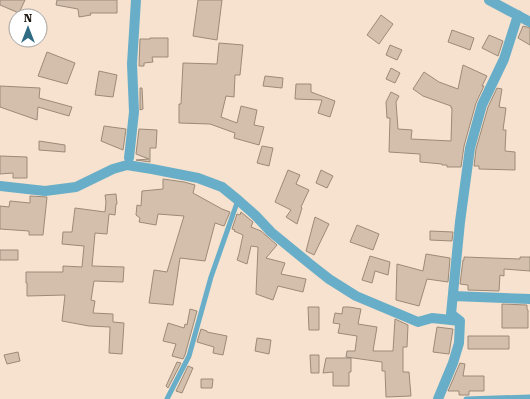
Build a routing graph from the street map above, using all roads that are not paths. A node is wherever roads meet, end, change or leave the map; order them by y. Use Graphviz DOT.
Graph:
graph roads {
  1 [pos="136,0"];
  2 [pos="489,0"];
  3 [pos="518,15"];
  4 [pos="530,22"];
  5 [pos="129,158"];
  6 [pos="0,186"];
  7 [pos="238,200"];
  8 [pos="453,296"];
  9 [pos="530,299"];
  10 [pos="460,321"];
  11 [pos="530,397"];
  12 [pos="167,399"];
  13 [pos="438,399"];
  14 [pos="466,399"];
  1 -- 5 [label="street"];
  2 -- 3 [label="street"];
  3 -- 4 [label="street"];
  3 -- 8 [label="street"];
  6 -- 7 [label="street"];
  7 -- 10 [label="street"];
  7 -- 12 [label="lane"];
  8 -- 9 [label="street"];
  8 -- 10 [label="street"];
  10 -- 13 [label="street"];
  11 -- 14 [label="lane"];
}
